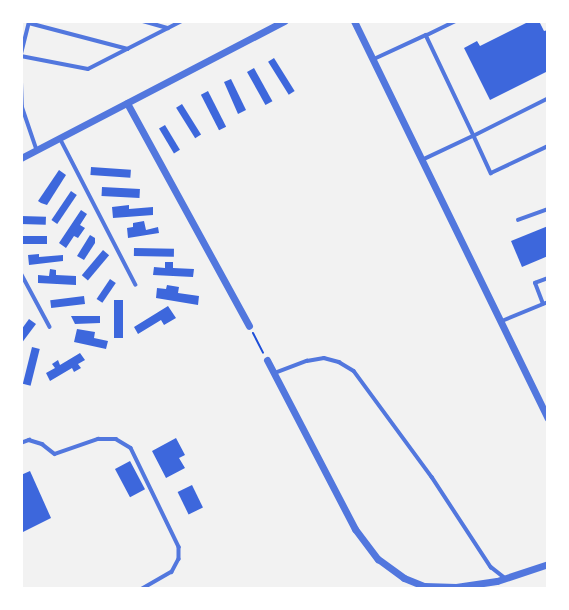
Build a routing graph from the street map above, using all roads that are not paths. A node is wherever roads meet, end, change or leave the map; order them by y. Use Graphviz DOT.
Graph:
graph roads {
  1 [pos="143,21"];
  2 [pos="182,21"];
  3 [pos="284,21"];
  4 [pos="354,21"];
  5 [pos="456,21"];
  6 [pos="29,22"];
  7 [pos="169,28"];
  8 [pos="426,35"];
  9 [pos="128,49"];
  10 [pos="21,55"];
  11 [pos="373,59"];
  12 [pos="21,68"];
  13 [pos="548,99"];
  14 [pos="127,103"];
  15 [pos="474,136"];
  16 [pos="60,138"];
  17 [pos="548,145"];
  18 [pos="37,150"];
  19 [pos="21,158"];
  20 [pos="423,160"];
  21 [pos="548,209"];
  22 [pos="518,220"];
  23 [pos="21,273"];
  24 [pos="548,278"];
  25 [pos="136,285"];
  26 [pos="545,303"];
  27 [pos="500,321"];
  28 [pos="249,326"];
  29 [pos="50,327"];
  30 [pos="267,360"];
  31 [pos="275,373"];
  32 [pos="548,418"];
  33 [pos="21,443"];
  34 [pos="548,564"];
  35 [pos="506,579"];
  36 [pos="143,589"];
  1 -- 7 [label="lane"];
  2 -- 7 [label="lane"];
  3 -- 14 [label="street"];
  4 -- 11 [label="street"];
  5 -- 8 [label="lane"];
  6 -- 9 [label="lane"];
  6 -- 10 [label="lane"];
  7 -- 9 [label="lane"];
  8 -- 11 [label="lane"];
  8 -- 15 [label="lane"];
  9 -- 10 [label="lane"];
  11 -- 20 [label="street"];
  12 -- 18 [label="lane"];
  13 -- 15 [label="lane"];
  14 -- 16 [label="street"];
  14 -- 28 [label="street"];
  15 -- 17 [label="lane"];
  15 -- 20 [label="lane"];
  16 -- 18 [label="street"];
  16 -- 25 [label="lane"];
  18 -- 19 [label="street"];
  20 -- 27 [label="street"];
  21 -- 22 [label="lane"];
  23 -- 29 [label="lane"];
  24 -- 26 [label="lane"];
  26 -- 27 [label="lane"];
  27 -- 32 [label="street"];
  30 -- 31 [label="street"];
  31 -- 35 [label="lane"];
  31 -- 35 [label="street"];
  33 -- 36 [label="lane"];
  34 -- 35 [label="street"];
}
